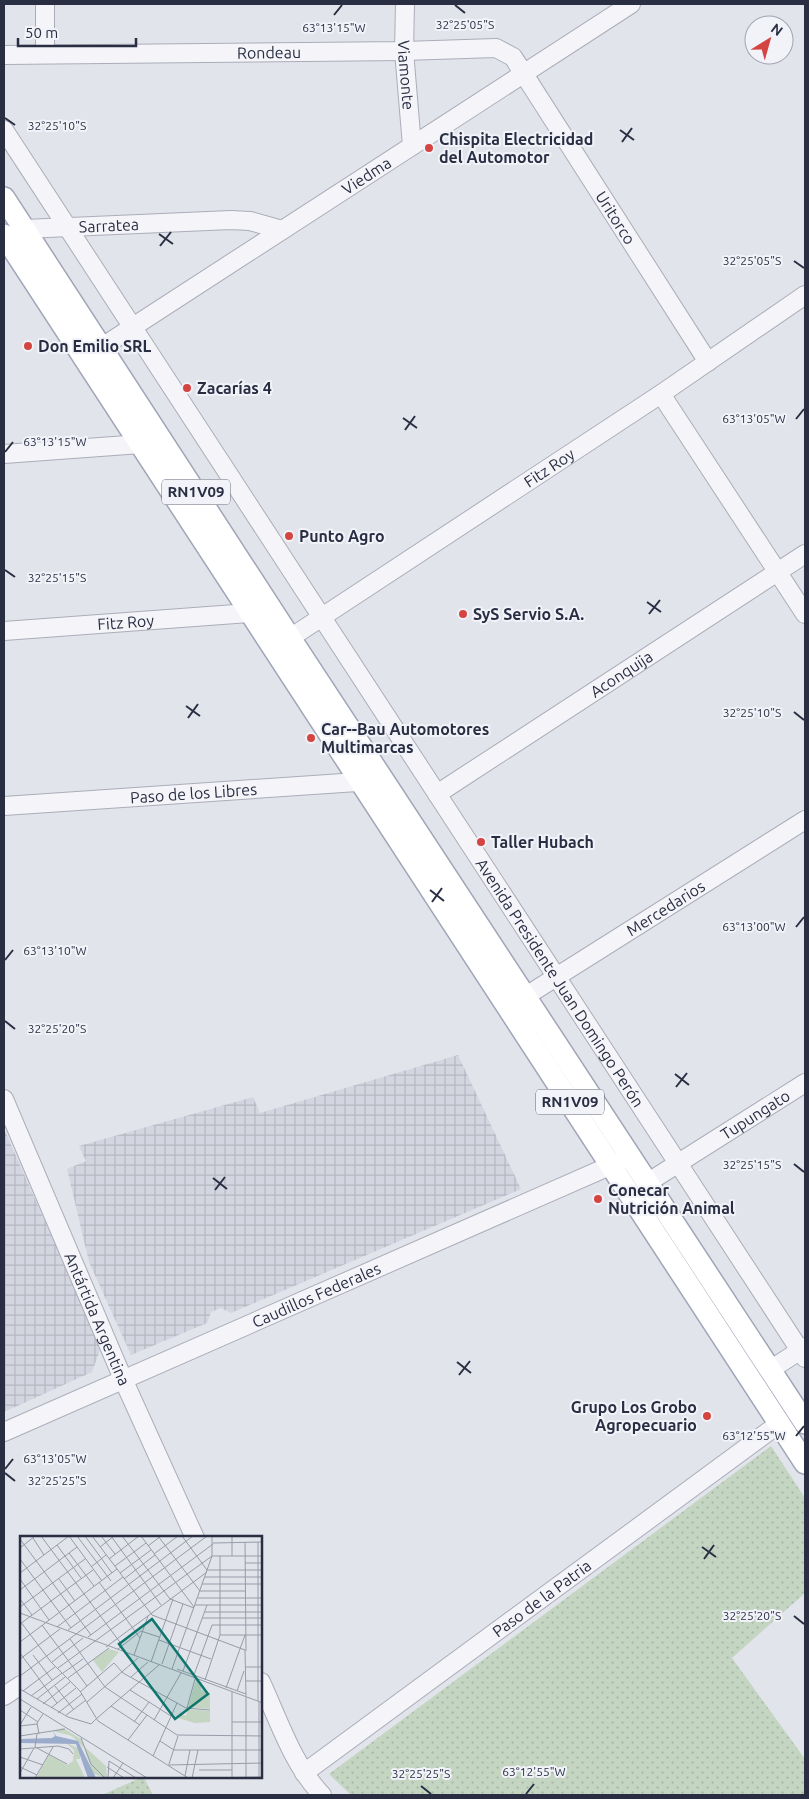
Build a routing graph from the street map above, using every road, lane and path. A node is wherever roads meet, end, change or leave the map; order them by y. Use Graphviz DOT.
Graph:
graph roads {
  1 [pos="45,4"];
  2 [pos="404,4"];
  3 [pos="631,4"];
  4 [pos="404,51"];
  5 [pos="4,54"];
  6 [pos="45,54"];
  7 [pos="523,74"];
  8 [pos="4,130"];
  9 [pos="412,146"];
  10 [pos="4,198"];
  11 [pos="67,228"];
  12 [pos="24,229"];
  13 [pos="282,230"];
  14 [pos="4,235"];
  15 [pos="805,295"];
  16 [pos="132,327"];
  17 [pos="102,347"];
  18 [pos="708,362"];
  19 [pos="660,394"];
  20 [pos="141,444"];
  21 [pos="4,454"];
  22 [pos="805,554"];
  23 [pos="778,572"];
  24 [pos="249,613"];
  25 [pos="805,614"];
  26 [pos="321,616"];
  27 [pos="4,631"];
  28 [pos="290,638"];
  29 [pos="383,779"];
  30 [pos="360,782"];
  31 [pos="437,794"];
  32 [pos="4,806"];
  33 [pos="805,820"];
  34 [pos="556,977"];
  35 [pos="526,996"];
  36 [pos="805,1083"];
  37 [pos="4,1099"];
  38 [pos="621,1161"];
  39 [pos="678,1163"];
  40 [pos="647,1184"];
  41 [pos="804,1351"];
  42 [pos="770,1370"];
  43 [pos="123,1379"];
  44 [pos="780,1423"];
  45 [pos="805,1423"];
  46 [pos="4,1432"];
  47 [pos="805,1462"];
  48 [pos="194,1536"];
  49 [pos="262,1684"];
  50 [pos="20,1687"];
  51 [pos="4,1696"];
  52 [pos="304,1773"];
  53 [pos="322,1795"];
  1 -- 6 [label="street"];
  2 -- 4 [label="street, Viamonte"];
  3 -- 7 [label="street, Viedma"];
  4 -- 6 [label="street, Rondeau"];
  4 -- 7 [label="street, Rondeau"];
  4 -- 9 [label="street, Viamonte"];
  5 -- 6 [label="street, Rondeau"];
  7 -- 9 [label="street, Viedma"];
  7 -- 18 [label="street, Uritorco"];
  8 -- 11 [label="street, Avenida Presidente Juan Domingo Perón"];
  9 -- 13 [label="street, Viedma"];
  10 -- 12 [label="main road, RN1V09"];
  11 -- 12 [label="street, Sarratea"];
  11 -- 13 [label="street, Sarratea"];
  11 -- 16 [label="street, Avenida Presidente Juan Domingo Perón"];
  12 -- 17 [label="main road, RN1V09"];
  13 -- 16 [label="street, Viedma"];
  14 -- 20 [label="main road, RN1V09"];
  15 -- 18 [label="street, Fitz Roy"];
  16 -- 17 [label="street, Viedma"];
  16 -- 26 [label="street, Avenida Presidente Juan Domingo Perón"];
  17 -- 28 [label="main road, RN1V09"];
  18 -- 19 [label="street, Fitz Roy"];
  19 -- 23 [label="street"];
  19 -- 26 [label="street, Fitz Roy"];
  20 -- 21 [label="street"];
  20 -- 24 [label="main road, RN1V09"];
  22 -- 23 [label="street, Aconquija"];
  23 -- 25 [label="street"];
  23 -- 31 [label="street, Aconquija"];
  24 -- 27 [label="street, Fitz Roy"];
  24 -- 30 [label="main road, RN1V09"];
  26 -- 28 [label="street, Fitz Roy"];
  26 -- 31 [label="street, Avenida Presidente Juan Domingo Perón"];
  28 -- 29 [label="main road, RN1V09"];
  29 -- 30 [label="street, Paso de los Libres"];
  29 -- 35 [label="main road, RN1V09"];
  30 -- 32 [label="street, Paso de los Libres"];
  30 -- 38 [label="main road, RN1V09"];
  31 -- 34 [label="street, Avenida Presidente Juan Domingo Perón"];
  33 -- 34 [label="street, Mercedarios"];
  34 -- 35 [label="street, Mercedarios"];
  34 -- 39 [label="street, Avenida Presidente Juan Domingo Perón"];
  35 -- 38 [label="main road, RN1V09"];
  36 -- 39 [label="street, Tupungato"];
  37 -- 43 [label="street, Antártida Argentina"];
  38 -- 40 [label="main road, RN1V09"];
  38 -- 43 [label="street, Caudillos Federales"];
  38 -- 44 [label="main road, RN1V09"];
  39 -- 40 [label="street, Tupungato"];
  39 -- 41 [label="street, Avenida Presidente Juan Domingo Perón"];
  40 -- 42 [label="main road, RN1V09"];
  41 -- 42 [label="street"];
  42 -- 45 [label="main road, RN1V09"];
  43 -- 46 [label="street, Caudillos Federales"];
  43 -- 48 [label="street, Antártida Argentina"];
  44 -- 47 [label="main road, RN1V09"];
  44 -- 52 [label="street, Paso de la Patria"];
  49 -- 52 [label="street"];
  50 -- 51 [label="street"];
  52 -- 53 [label="street"];
}
